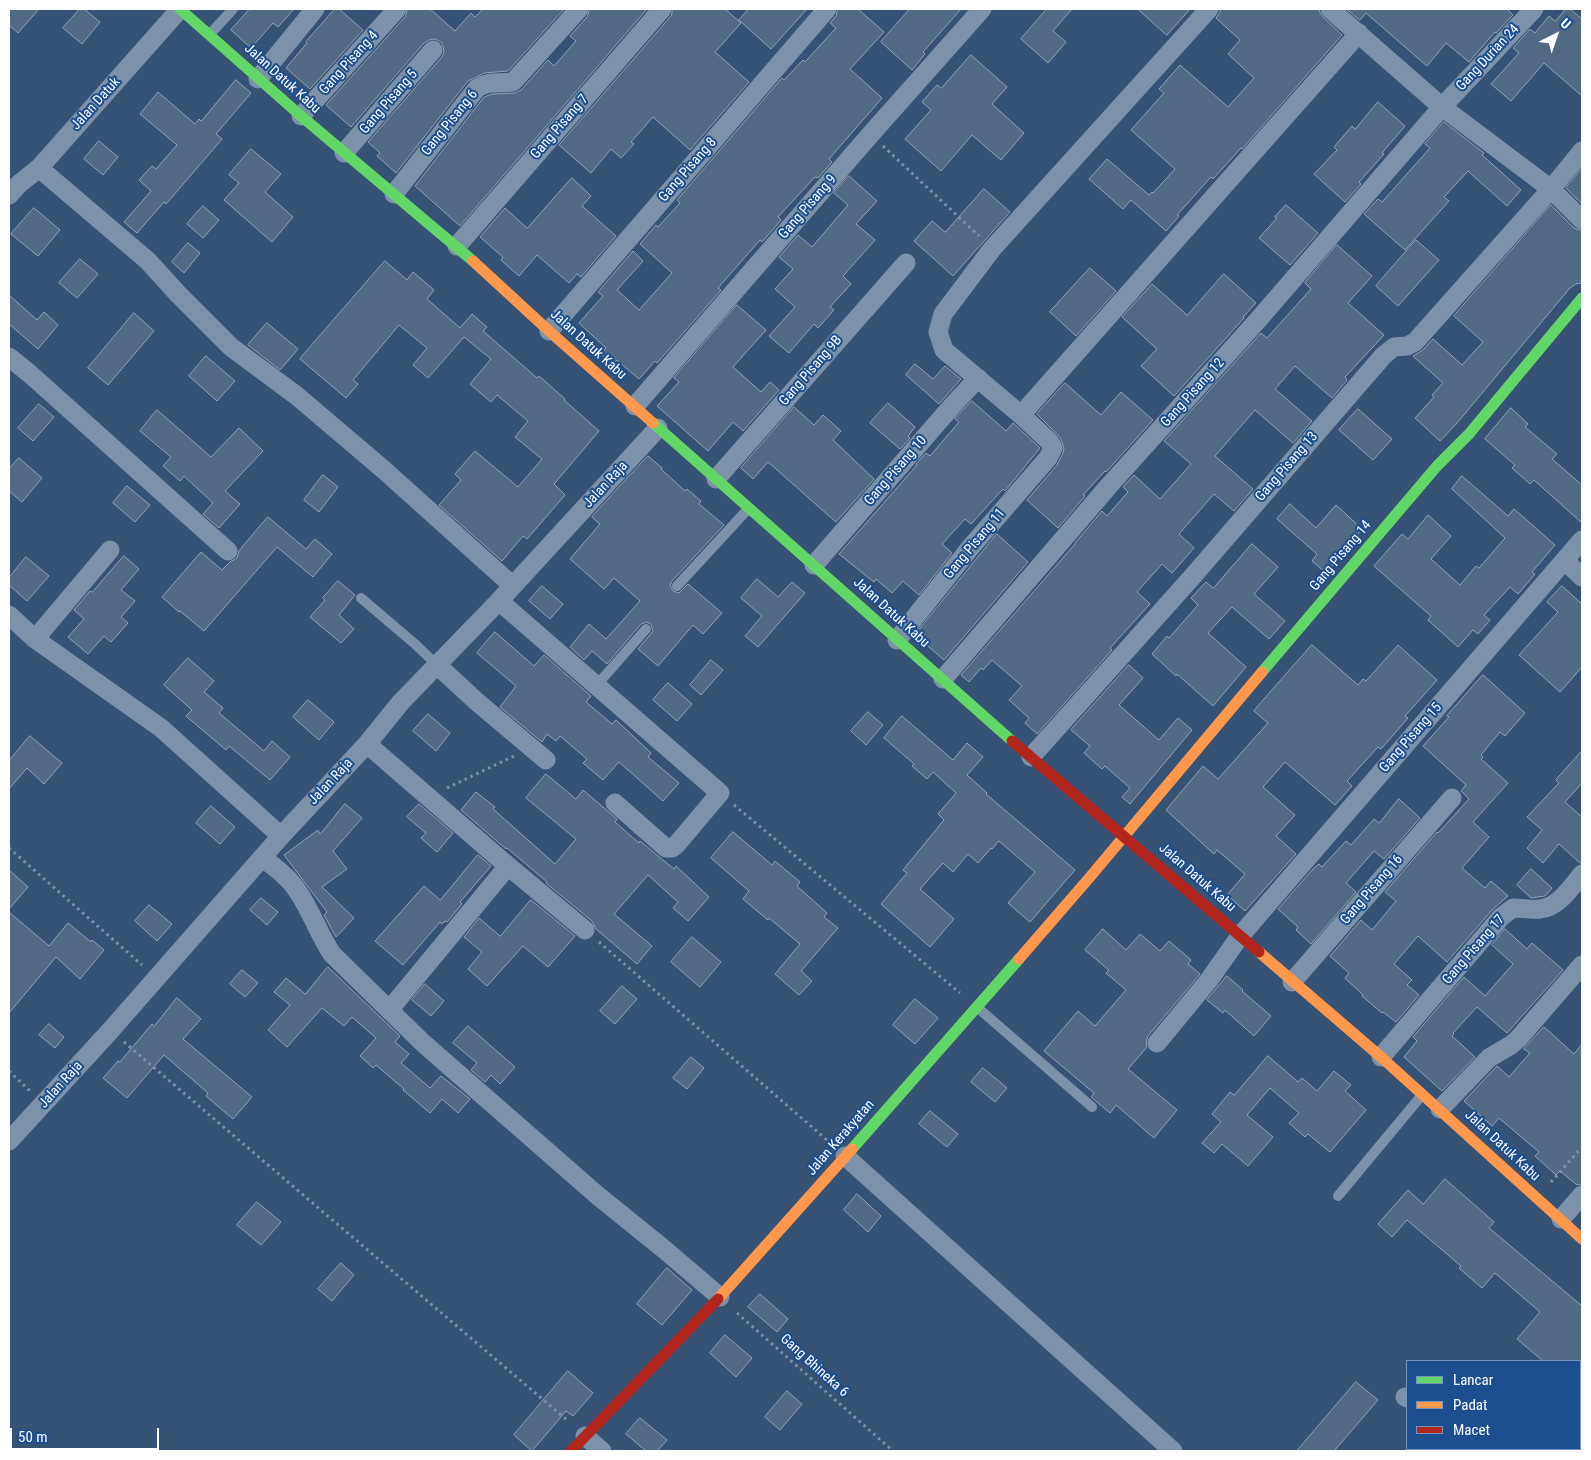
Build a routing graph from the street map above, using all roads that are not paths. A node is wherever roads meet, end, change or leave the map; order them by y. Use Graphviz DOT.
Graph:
graph roads {
  1 [pos="180,9"];
  2 [pos="233,9"];
  3 [pos="315,9"];
  4 [pos="397,9"];
  5 [pos="579,9"];
  6 [pos="662,9"];
  7 [pos="827,9"];
  8 [pos="982,9"];
  9 [pos="1209,9"];
  10 [pos="1330,9"];
  11 [pos="1534,9"];
  12 [pos="210,34"];
  13 [pos="1359,34"];
  14 [pos="433,50"];
  15 [pos="258,79"];
  16 [pos="1442,107"];
  17 [pos="301,116"];
  18 [pos="1582,151"];
  19 [pos="344,153"];
  20 [pos="39,168"];
  21 [pos="12,184"];
  22 [pos="1551,189"];
  23 [pos="394,194"];
  24 [pos="1582,220"];
  25 [pos="457,246"];
  26 [pos="906,263"];
  27 [pos="1582,298"];
  28 [pos="550,331"];
  29 [pos="9,357"];
  30 [pos="978,378"];
  31 [pos="634,406"];
  32 [pos="1021,415"];
  33 [pos="658,428"];
  34 [pos="716,479"];
  35 [pos="749,508"];
  36 [pos="1582,540"];
  37 [pos="110,550"];
  38 [pos="228,551"];
  39 [pos="1565,561"];
  40 [pos="814,565"];
  41 [pos="1582,577"];
  42 [pos="513,586"];
  43 [pos="677,586"];
  44 [pos="361,598"];
  45 [pos="499,601"];
  46 [pos="9,615"];
  47 [pos="646,629"];
  48 [pos="35,639"];
  49 [pos="897,640"];
  50 [pos="437,665"];
  51 [pos="943,679"];
  52 [pos="596,686"];
  53 [pos="366,744"];
  54 [pos="1031,757"];
  55 [pos="546,760"];
  56 [pos="1452,798"];
  57 [pos="615,803"];
  58 [pos="1124,835"];
  59 [pos="281,836"];
  60 [pos="262,858"];
  61 [pos="508,866"];
  62 [pos="1582,874"];
  63 [pos="585,930"];
  64 [pos="1240,936"];
  65 [pos="1582,965"];
  66 [pos="1292,982"];
  67 [pos="977,1007"];
  68 [pos="390,1009"];
  69 [pos="1158,1043"];
  70 [pos="1381,1058"];
  71 [pos="1422,1094"];
  72 [pos="1092,1107"];
  73 [pos="1440,1109"];
  74 [pos="9,1141"];
  75 [pos="845,1156"];
  76 [pos="1582,1195"];
  77 [pos="1338,1196"];
  78 [pos="1560,1219"];
  79 [pos="1582,1239"];
  80 [pos="720,1297"];
  81 [pos="585,1436"];
  82 [pos="571,1451"];
  83 [pos="602,1451"];
  84 [pos="1173,1451"];
  1 -- 12 [label="street, Jalan Datuk Kabu"];
  1 -- 20 [label="street, Jalan Datuk"];
  2 -- 12 [label="lane"];
  3 -- 15 [label="street"];
  4 -- 17 [label="street, Gang Pisang 4"];
  5 -- 23 [label="street, Gang Pisang 6"];
  6 -- 25 [label="street, Gang Pisang 7"];
  7 -- 28 [label="street, Gang Pisang 8"];
  8 -- 31 [label="street, Gang Pisang 9"];
  9 -- 30 [label="street"];
  10 -- 13 [label="street"];
  11 -- 16 [label="street, Gang Durian 24"];
  12 -- 15 [label="street, Jalan Datuk Kabu"];
  13 -- 16 [label="street"];
  13 -- 32 [label="street"];
  14 -- 19 [label="street, Gang Pisang 5"];
  15 -- 17 [label="street, Jalan Datuk Kabu"];
  16 -- 22 [label="street"];
  16 -- 51 [label="street, Gang Pisang 12"];
  17 -- 19 [label="street, Jalan Datuk Kabu"];
  18 -- 22 [label="street, Gang Pisang 13"];
  19 -- 23 [label="street, Jalan Datuk Kabu"];
  20 -- 21 [label="street, Jalan Datuk"];
  20 -- 42 [label="street"];
  22 -- 24 [label="street"];
  22 -- 54 [label="street, Gang Pisang 13"];
  23 -- 25 [label="street, Jalan Datuk Kabu"];
  25 -- 28 [label="street, Jalan Datuk Kabu"];
  26 -- 34 [label="street, Gang Pisang 9B"];
  27 -- 58 [label="street, Gang Pisang 14"];
  28 -- 31 [label="street, Jalan Datuk Kabu"];
  29 -- 38 [label="street"];
  30 -- 32 [label="street"];
  30 -- 40 [label="street, Gang Pisang 10"];
  31 -- 33 [label="street, Jalan Datuk Kabu"];
  32 -- 49 [label="street, Gang Pisang 11"];
  33 -- 34 [label="street, Jalan Datuk Kabu"];
  33 -- 42 [label="street, Jalan Raja"];
  34 -- 35 [label="street, Jalan Datuk Kabu"];
  35 -- 40 [label="street, Jalan Datuk Kabu"];
  35 -- 43 [label="lane"];
  36 -- 39 [label="street, Gang Pisang 15"];
  37 -- 48 [label="street"];
  39 -- 41 [label="street"];
  39 -- 64 [label="street, Gang Pisang 15"];
  40 -- 49 [label="street, Jalan Datuk Kabu"];
  42 -- 45 [label="street, Jalan Raja"];
  44 -- 50 [label="lane"];
  45 -- 50 [label="street, Jalan Raja"];
  45 -- 52 [label="street"];
  46 -- 48 [label="street"];
  47 -- 52 [label="lane"];
  48 -- 59 [label="street"];
  49 -- 51 [label="street, Jalan Datuk Kabu"];
  50 -- 53 [label="street, Jalan Raja"];
  50 -- 55 [label="street"];
  51 -- 54 [label="street, Jalan Datuk Kabu"];
  52 -- 57 [label="street"];
  53 -- 59 [label="street, Jalan Raja"];
  53 -- 61 [label="street"];
  54 -- 58 [label="street, Jalan Datuk Kabu"];
  56 -- 66 [label="street, Gang Pisang 16"];
  58 -- 64 [label="street, Jalan Datuk Kabu"];
  58 -- 67 [label="street, Jalan Kerakyatan"];
  59 -- 60 [label="street, Jalan Raja"];
  60 -- 68 [label="street"];
  60 -- 74 [label="street, Jalan Raja"];
  61 -- 63 [label="street"];
  61 -- 68 [label="street"];
  62 -- 70 [label="street, Gang Pisang 17"];
  64 -- 66 [label="street, Jalan Datuk Kabu"];
  64 -- 69 [label="street, Gang Pisang 15"];
  65 -- 73 [label="street"];
  66 -- 70 [label="street, Jalan Datuk Kabu"];
  67 -- 72 [label="lane"];
  67 -- 75 [label="street, Jalan Kerakyatan"];
  68 -- 80 [label="street"];
  70 -- 71 [label="street, Jalan Datuk Kabu"];
  71 -- 73 [label="street, Jalan Datuk Kabu"];
  71 -- 77 [label="lane"];
  73 -- 78 [label="street, Jalan Datuk Kabu"];
  75 -- 80 [label="street, Jalan Kerakyatan"];
  75 -- 84 [label="street"];
  76 -- 78 [label="street"];
  78 -- 79 [label="street, Jalan Datuk Kabu"];
  80 -- 81 [label="street, Jalan Kerakyatan"];
  81 -- 82 [label="street, Jalan Kerakyatan"];
  81 -- 83 [label="street"];
}
